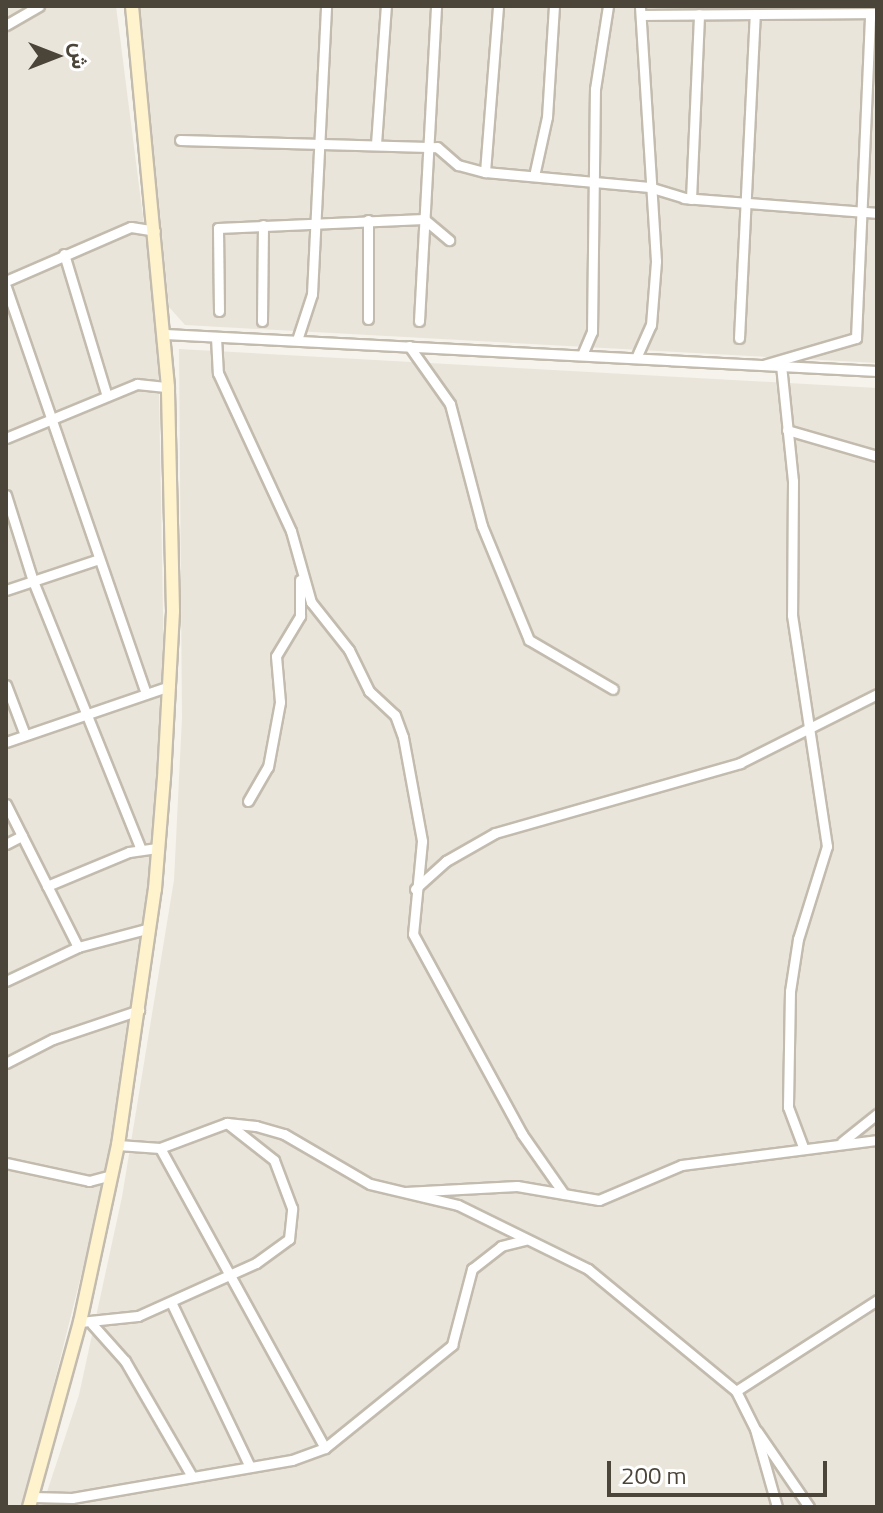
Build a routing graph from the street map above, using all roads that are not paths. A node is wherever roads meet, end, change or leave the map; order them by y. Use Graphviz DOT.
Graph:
graph roads {
  1 [pos="39,6"];
  2 [pos="132,6"];
  3 [pos="326,6"];
  4 [pos="386,6"];
  5 [pos="436,6"];
  6 [pos="498,6"];
  7 [pos="554,6"];
  8 [pos="608,6"];
  9 [pos="641,11"];
  10 [pos="693,11"];
  11 [pos="874,13"];
  12 [pos="755,14"];
  13 [pos="6,25"];
  14 [pos="872,93"];
  15 [pos="180,140"];
  16 [pos="376,144"];
  17 [pos="318,146"];
  18 [pos="428,148"];
  19 [pos="485,172"];
  20 [pos="534,176"];
  21 [pos="596,181"];
  22 [pos="655,188"];
  23 [pos="691,199"];
  24 [pos="744,202"];
  25 [pos="863,212"];
  26 [pos="877,213"];
  27 [pos="368,220"];
  28 [pos="424,220"];
  29 [pos="315,221"];
  30 [pos="263,225"];
  31 [pos="155,231"];
  32 [pos="449,240"];
  33 [pos="64,254"];
  34 [pos="6,281"];
  35 [pos="6,287"];
  36 [pos="219,311"];
  37 [pos="368,319"];
  38 [pos="262,321"];
  39 [pos="419,321"];
  40 [pos="165,334"];
  41 [pos="216,337"];
  42 [pos="739,338"];
  43 [pos="297,340"];
  44 [pos="409,346"];
  45 [pos="582,355"];
  46 [pos="636,358"];
  47 [pos="763,365"];
  48 [pos="781,365"];
  49 [pos="877,371"];
  50 [pos="168,387"];
  51 [pos="107,396"];
  52 [pos="50,421"];
  53 [pos="787,430"];
  54 [pos="6,438"];
  55 [pos="877,456"];
  56 [pos="6,495"];
  57 [pos="96,560"];
  58 [pos="300,569"];
  59 [pos="33,581"];
  60 [pos="6,590"];
  61 [pos="6,685"];
  62 [pos="170,686"];
  63 [pos="613,689"];
  64 [pos="146,693"];
  65 [pos="877,694"];
  66 [pos="88,714"];
  67 [pos="809,725"];
  68 [pos="25,735"];
  69 [pos="6,742"];
  70 [pos="248,801"];
  71 [pos="6,804"];
  72 [pos="22,836"];
  73 [pos="6,844"];
  74 [pos="159,848"];
  75 [pos="141,850"];
  76 [pos="47,886"];
  77 [pos="415,889"];
  78 [pos="150,928"];
  79 [pos="78,947"];
  80 [pos="6,981"];
  81 [pos="139,1010"];
  82 [pos="6,1063"];
  83 [pos="877,1114"];
  84 [pos="227,1123"];
  85 [pos="877,1140"];
  86 [pos="118,1145"];
  87 [pos="838,1145"];
  88 [pos="803,1147"];
  89 [pos="160,1148"];
  90 [pos="6,1163"];
  91 [pos="112,1175"];
  92 [pos="405,1192"];
  93 [pos="564,1194"];
  94 [pos="525,1240"];
  95 [pos="228,1275"];
  96 [pos="877,1300"];
  97 [pos="171,1302"];
  98 [pos="86,1323"];
  99 [pos="736,1391"];
  100 [pos="755,1429"];
  101 [pos="325,1448"];
  102 [pos="250,1467"];
  103 [pos="191,1475"];
  104 [pos="30,1502"];
  105 [pos="66,1503"];
  106 [pos="777,1507"];
  107 [pos="809,1507"];
  1 -- 13 [label="street"];
  2 -- 31 [label="street"];
  3 -- 17 [label="street"];
  4 -- 16 [label="street"];
  5 -- 18 [label="street"];
  6 -- 19 [label="street"];
  7 -- 20 [label="street"];
  8 -- 21 [label="street"];
  9 -- 10 [label="street"];
  9 -- 22 [label="street"];
  10 -- 12 [label="street"];
  10 -- 23 [label="street"];
  11 -- 12 [label="street"];
  11 -- 14 [label="street"];
  12 -- 24 [label="street"];
  14 -- 25 [label="street"];
  15 -- 17 [label="street"];
  16 -- 17 [label="street"];
  16 -- 18 [label="street"];
  17 -- 29 [label="street"];
  18 -- 19 [label="street"];
  18 -- 28 [label="street"];
  19 -- 20 [label="street"];
  20 -- 21 [label="street"];
  21 -- 22 [label="street"];
  21 -- 45 [label="street"];
  22 -- 23 [label="street"];
  22 -- 46 [label="street"];
  23 -- 24 [label="street"];
  24 -- 25 [label="street"];
  24 -- 42 [label="street"];
  25 -- 26 [label="street"];
  25 -- 47 [label="street"];
  27 -- 28 [label="street"];
  27 -- 29 [label="street"];
  27 -- 37 [label="street"];
  28 -- 32 [label="street"];
  28 -- 39 [label="street"];
  29 -- 30 [label="street"];
  29 -- 43 [label="street"];
  30 -- 36 [label="street"];
  30 -- 38 [label="street"];
  31 -- 33 [label="street"];
  31 -- 40 [label="street"];
  33 -- 34 [label="street"];
  33 -- 51 [label="street"];
  35 -- 52 [label="street"];
  40 -- 41 [label="street"];
  40 -- 50 [label="street"];
  41 -- 43 [label="street"];
  41 -- 58 [label="street"];
  43 -- 44 [label="street"];
  44 -- 45 [label="street"];
  44 -- 63 [label="street"];
  45 -- 46 [label="street"];
  46 -- 47 [label="street"];
  47 -- 48 [label="street"];
  48 -- 49 [label="street"];
  48 -- 53 [label="street"];
  50 -- 51 [label="street"];
  50 -- 62 [label="street"];
  51 -- 52 [label="street"];
  52 -- 54 [label="street"];
  52 -- 57 [label="street"];
  53 -- 55 [label="street"];
  53 -- 67 [label="street"];
  56 -- 59 [label="street"];
  57 -- 59 [label="street"];
  57 -- 64 [label="street"];
  58 -- 70 [label="street"];
  58 -- 77 [label="street"];
  59 -- 60 [label="street"];
  59 -- 66 [label="street"];
  61 -- 68 [label="street"];
  62 -- 64 [label="street"];
  62 -- 74 [label="street"];
  64 -- 66 [label="street"];
  65 -- 67 [label="street"];
  66 -- 68 [label="street"];
  66 -- 75 [label="street"];
  67 -- 77 [label="street"];
  67 -- 88 [label="street"];
  68 -- 69 [label="street"];
  71 -- 72 [label="street"];
  72 -- 73 [label="street"];
  72 -- 76 [label="street"];
  74 -- 75 [label="street"];
  74 -- 78 [label="street"];
  75 -- 76 [label="street"];
  76 -- 79 [label="street"];
  77 -- 93 [label="street"];
  78 -- 79 [label="street"];
  78 -- 81 [label="street"];
  79 -- 80 [label="street"];
  81 -- 82 [label="street"];
  81 -- 86 [label="street"];
  83 -- 87 [label="street"];
  84 -- 89 [label="street"];
  84 -- 92 [label="street"];
  84 -- 95 [label="street"];
  85 -- 87 [label="street"];
  86 -- 89 [label="street"];
  86 -- 91 [label="street"];
  87 -- 88 [label="street"];
  88 -- 93 [label="street"];
  89 -- 95 [label="street"];
  90 -- 91 [label="street"];
  91 -- 98 [label="street"];
  92 -- 93 [label="street"];
  92 -- 94 [label="street"];
  94 -- 99 [label="street"];
  94 -- 101 [label="street"];
  95 -- 97 [label="street"];
  95 -- 101 [label="street"];
  96 -- 99 [label="street"];
  97 -- 98 [label="street"];
  97 -- 102 [label="street"];
  98 -- 103 [label="street"];
  98 -- 104 [label="street"];
  99 -- 100 [label="street"];
  100 -- 106 [label="street"];
  100 -- 107 [label="street"];
  101 -- 102 [label="street"];
  102 -- 103 [label="street"];
  103 -- 105 [label="street"];
  104 -- 105 [label="street"];
}
